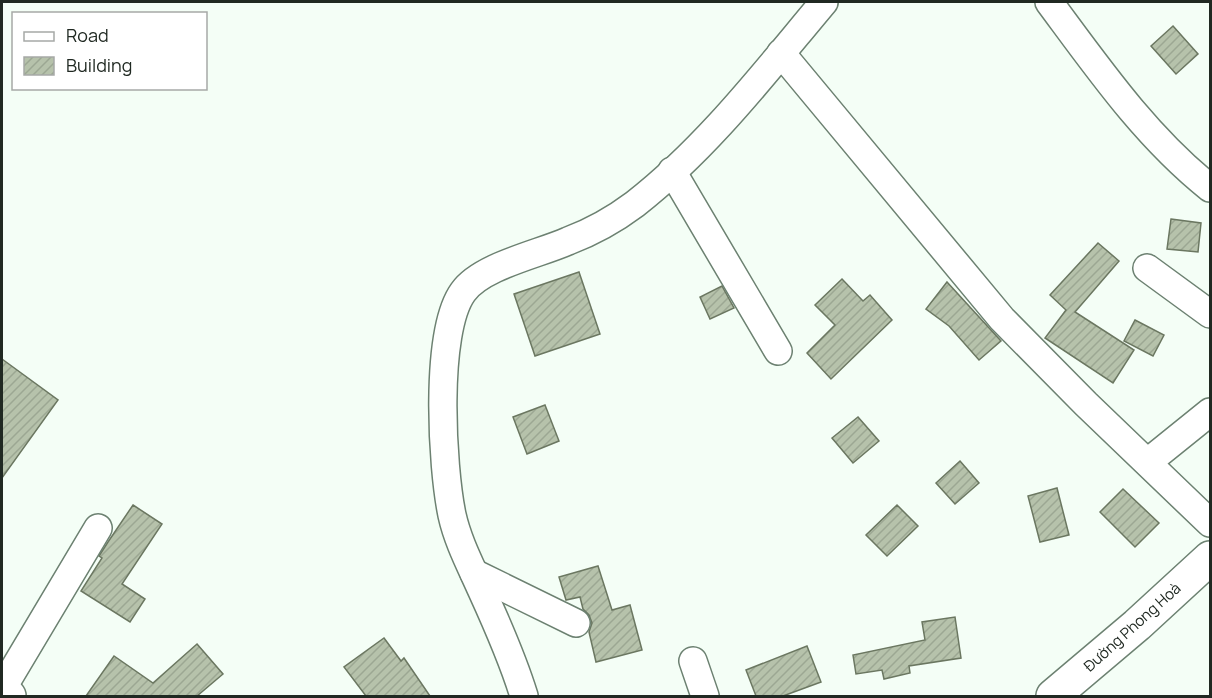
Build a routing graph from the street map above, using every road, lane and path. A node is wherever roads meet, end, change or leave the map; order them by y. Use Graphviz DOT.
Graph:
graph roads {
  1 [pos="824,2"];
  2 [pos="1049,2"];
  3 [pos="781,53"];
  4 [pos="672,171"];
  5 [pos="1210,188"];
  6 [pos="1147,268"];
  7 [pos="1210,314"];
  8 [pos="778,351"];
  9 [pos="1210,412"];
  10 [pos="1148,462"];
  11 [pos="1210,523"];
  12 [pos="98,528"];
  13 [pos="1210,558"];
  14 [pos="474,573"];
  15 [pos="576,623"];
  16 [pos="693,661"];
  17 [pos="2,691"];
  18 [pos="9,696"];
  19 [pos="524,696"];
  20 [pos="705,696"];
  21 [pos="1053,696"];
  1 -- 3 [label="street"];
  2 -- 5 [label="street"];
  3 -- 4 [label="street"];
  3 -- 10 [label="street"];
  4 -- 8 [label="street"];
  4 -- 14 [label="street"];
  6 -- 7 [label="street"];
  9 -- 10 [label="street"];
  10 -- 11 [label="street"];
  12 -- 17 [label="street"];
  13 -- 21 [label="main road, Đường Phong Hoà"];
  14 -- 15 [label="street"];
  14 -- 19 [label="street"];
  16 -- 20 [label="street"];
  17 -- 18 [label="main road"];
}
